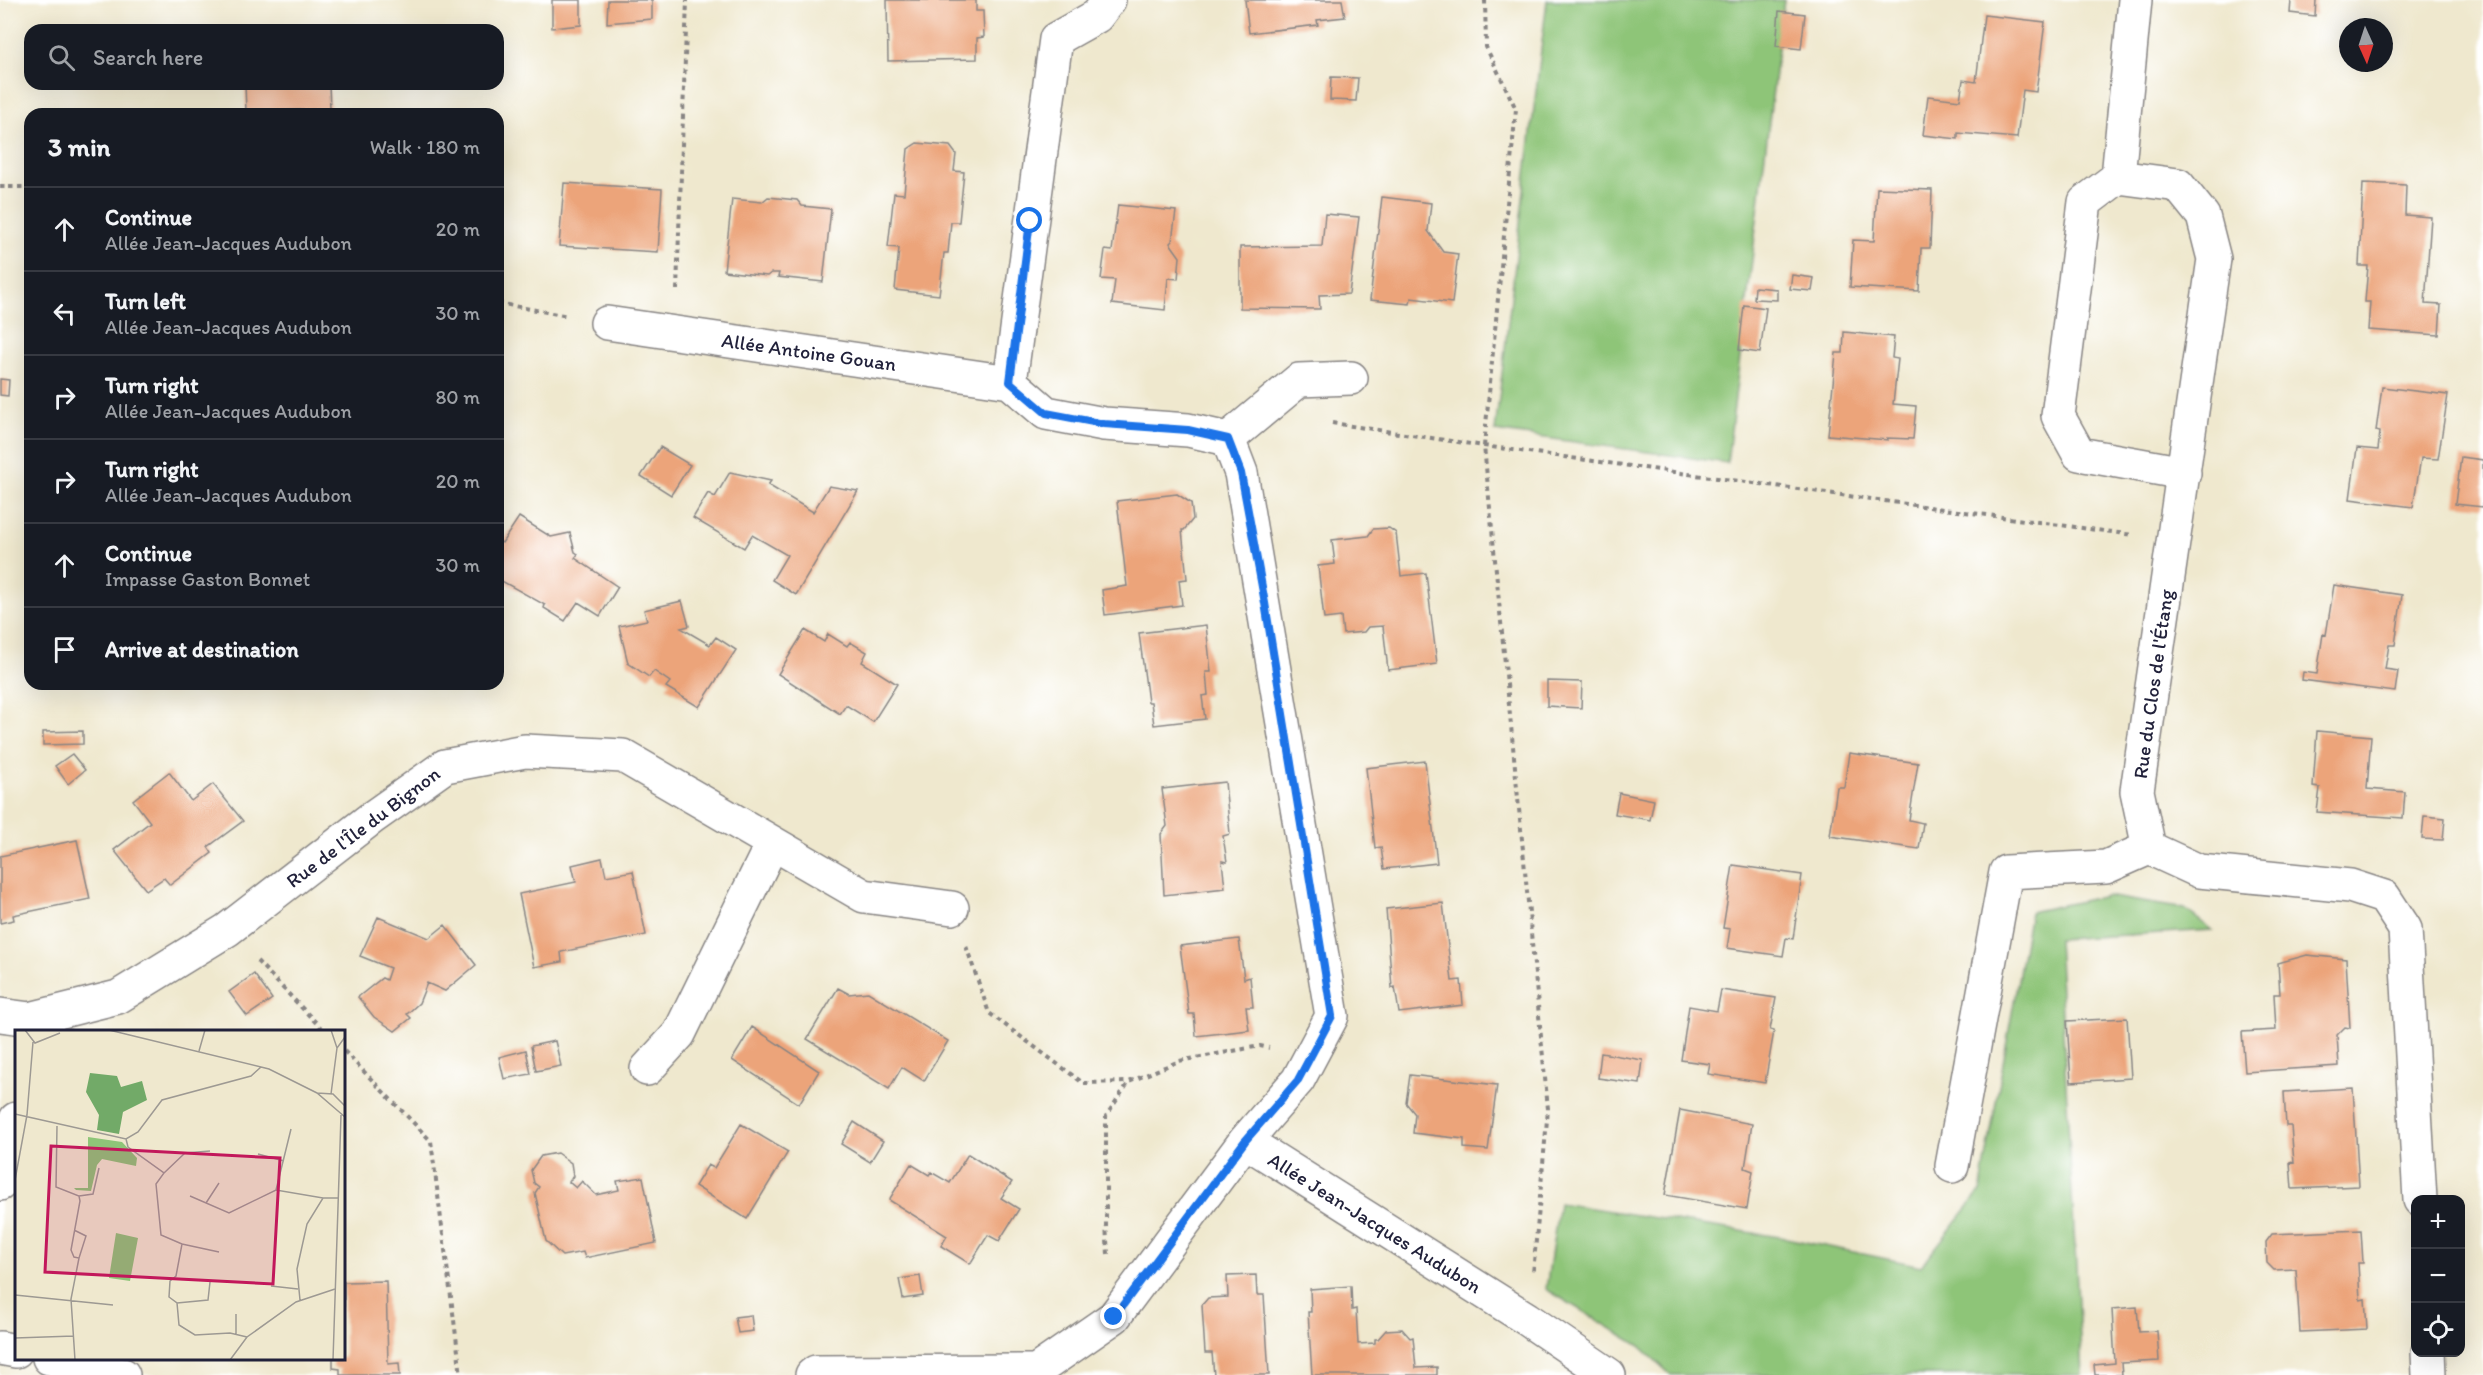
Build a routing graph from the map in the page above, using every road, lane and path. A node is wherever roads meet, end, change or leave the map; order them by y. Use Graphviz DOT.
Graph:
graph roads {
  1 [pos="687,0"];
  2 [pos="1109,0"];
  3 [pos="1485,0"];
  4 [pos="2135,0"];
  5 [pos="2118,177"];
  6 [pos="0,187"];
  7 [pos="24,188"];
  8 [pos="504,304"];
  9 [pos="607,323"];
  10 [pos="676,333"];
  11 [pos="1351,378"];
  12 [pos="1010,382"];
  13 [pos="1331,423"];
  14 [pos="1228,439"];
  15 [pos="1484,446"];
  16 [pos="2184,472"];
  17 [pos="2174,541"];
  18 [pos="772,844"];
  19 [pos="2149,848"];
  20 [pos="952,908"];
  21 [pos="228,930"];
  22 [pos="19,1022"];
  23 [pos="323,1030"];
  24 [pos="345,1052"];
  25 [pos="1311,1058"];
  26 [pos="647,1069"];
  27 [pos="1129,1083"];
  28 [pos="15,1123"];
  29 [pos="1245,1141"];
  30 [pos="1952,1166"];
  31 [pos="0,1184"];
  32 [pos="2420,1195"];
  33 [pos="1114,1317"];
  34 [pos="1527,1319"];
  35 [pos="0,1348"];
  36 [pos="15,1351"];
  37 [pos="2428,1357"];
  38 [pos="54,1360"];
  39 [pos="123,1375"];
  40 [pos="460,1375"];
  41 [pos="812,1375"];
  42 [pos="1609,1375"];
  43 [pos="2429,1375"];
  1 -- 10 [label="path"];
  2 -- 12 [label="street"];
  3 -- 15 [label="path"];
  4 -- 5 [label="street"];
  5 -- 16 [label="street, Rue du Clos de l'Étang"];
  5 -- 16 [label="street"];
  6 -- 7 [label="path"];
  8 -- 9 [label="path"];
  9 -- 10 [label="street, Allée Antoine Gouan"];
  10 -- 12 [label="street, Allée Antoine Gouan"];
  11 -- 14 [label="street"];
  12 -- 14 [label="street"];
  13 -- 15 [label="path"];
  14 -- 25 [label="street, Allée Jean-Jacques Audubon"];
  15 -- 17 [label="path"];
  15 -- 34 [label="path"];
  16 -- 17 [label="street, Rue du Clos de l'Étang"];
  17 -- 19 [label="street, Rue du Clos de l'Étang"];
  18 -- 20 [label="street, Rue de l'Île du Bignon"];
  18 -- 21 [label="street, Rue de l'Île du Bignon"];
  18 -- 26 [label="street"];
  19 -- 30 [label="street"];
  19 -- 32 [label="street"];
  20 -- 27 [label="path"];
  21 -- 22 [label="street, Rue de l'Île du Bignon"];
  21 -- 23 [label="path"];
  24 -- 40 [label="path"];
  25 -- 27 [label="path"];
  25 -- 29 [label="street, Allée Jean-Jacques Audubon"];
  27 -- 33 [label="path"];
  28 -- 31 [label="street"];
  29 -- 33 [label="street"];
  29 -- 34 [label="street, Allée Jean-Jacques Audubon"];
  33 -- 41 [label="street"];
  34 -- 42 [label="street, Allée Jean-Jacques Audubon"];
  35 -- 36 [label="street"];
  37 -- 43 [label="street"];
  38 -- 39 [label="street"];
}
